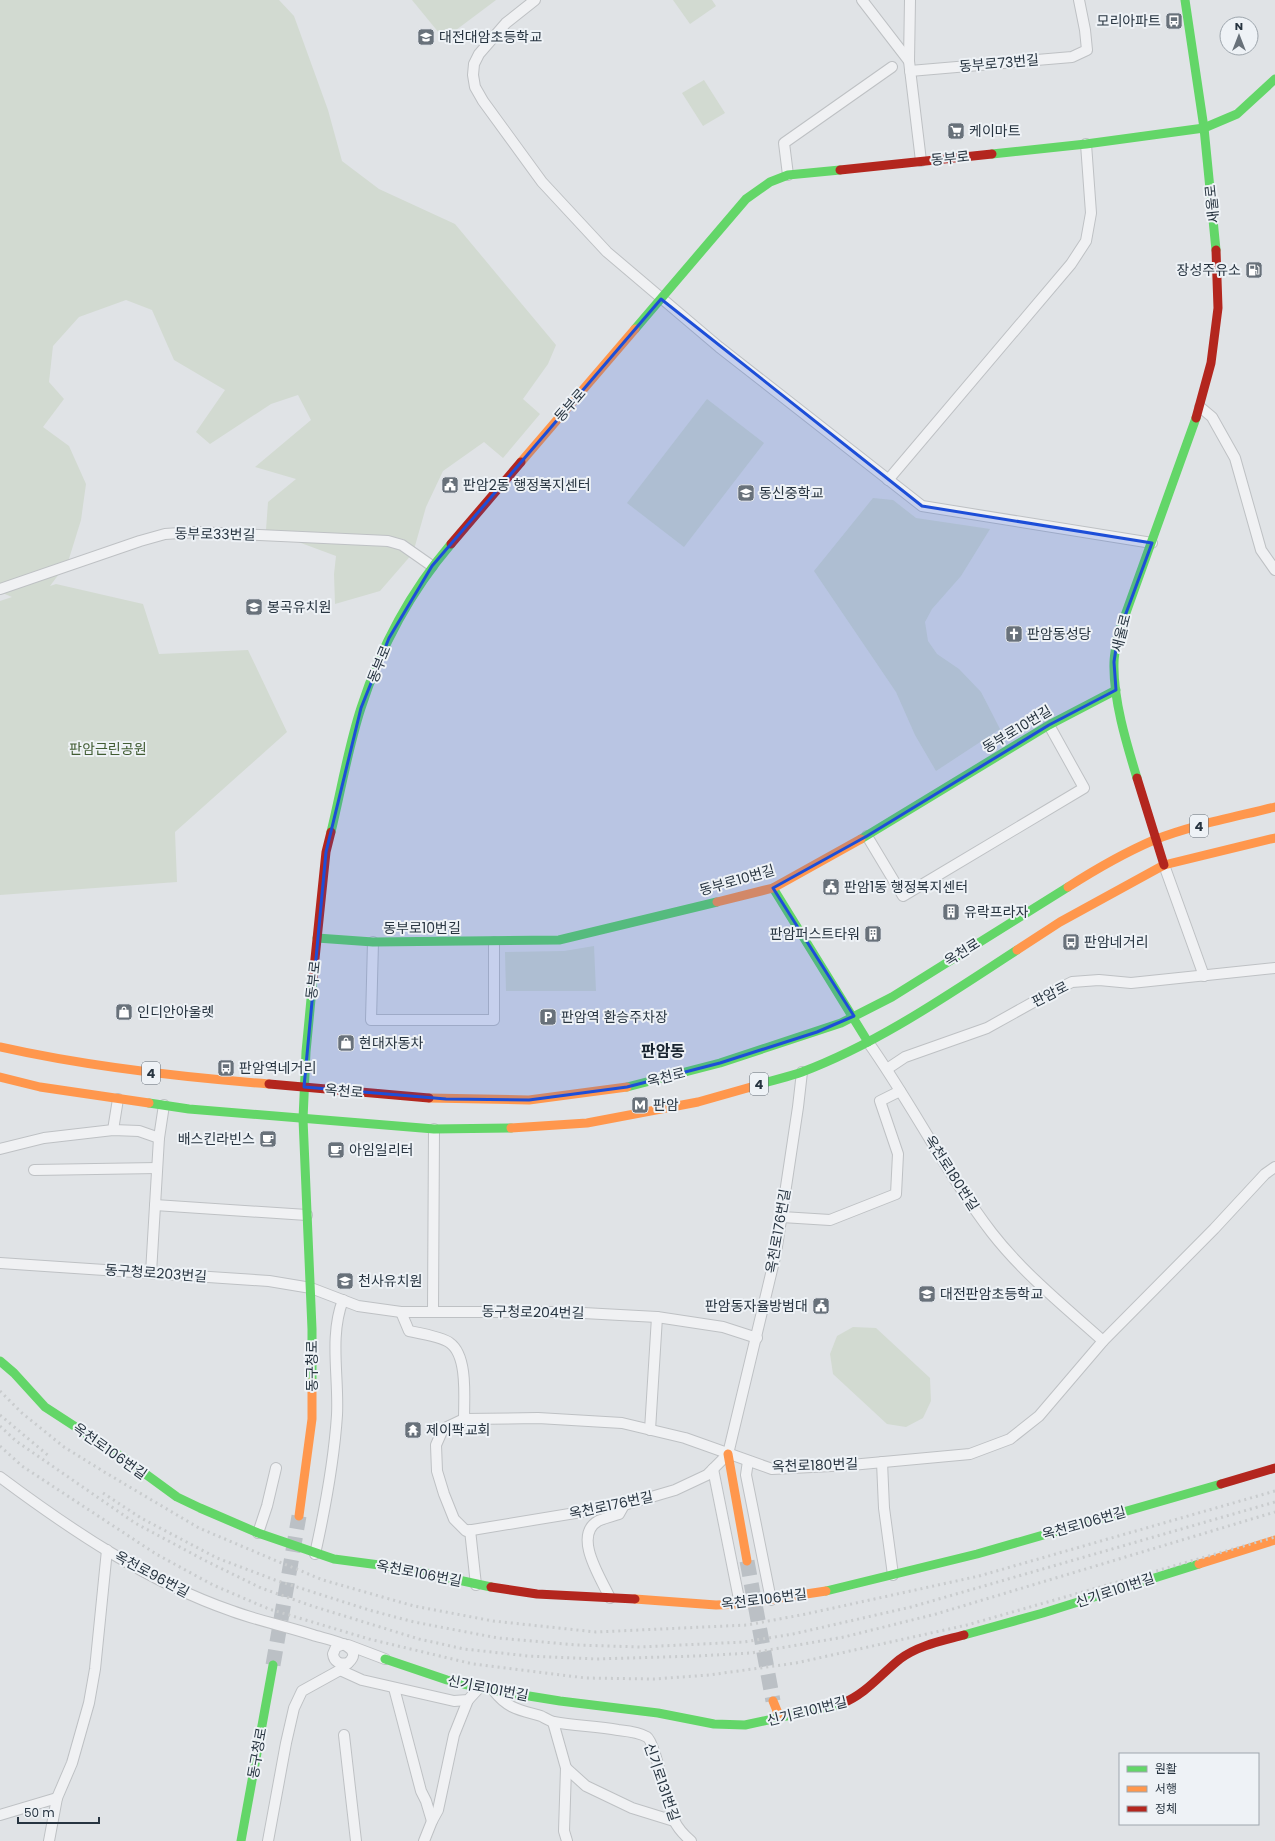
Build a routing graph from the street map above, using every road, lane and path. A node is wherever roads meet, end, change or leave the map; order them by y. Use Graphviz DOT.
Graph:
graph roads {
  1 [pos="535,0"];
  2 [pos="862,0"];
  3 [pos="910,0"];
  4 [pos="1079,0"];
  5 [pos="1185,0"];
  6 [pos="910,66"];
  7 [pos="892,67"];
  8 [pos="1275,79"];
  9 [pos="1204,128"];
  10 [pos="1086,144"];
  11 [pos="920,161"];
  12 [pos="788,175"];
  13 [pos="661,299"];
  14 [pos="1200,408"];
  15 [pos="888,480"];
  16 [pos="1152,543"];
  17 [pos="432,566"];
  18 [pos="1275,570"];
  19 [pos="0,589"];
  20 [pos="1116,690"];
  21 [pos="1049,726"];
  22 [pos="1275,807"];
  23 [pos="867,836"];
  24 [pos="1275,838"];
  25 [pos="1155,840"];
  26 [pos="1164,865"];
  27 [pos="773,888"];
  28 [pos="317,938"];
  29 [pos="373,942"];
  30 [pos="494,942"];
  31 [pos="1275,968"];
  32 [pos="1204,976"];
  33 [pos="854,1016"];
  34 [pos="868,1042"];
  35 [pos="0,1047"];
  36 [pos="887,1069"];
  37 [pos="802,1072"];
  38 [pos="0,1077"];
  39 [pos="304,1087"];
  40 [pos="900,1091"];
  41 [pos="118,1099"];
  42 [pos="164,1105"];
  43 [pos="302,1119"];
  44 [pos="113,1130"];
  45 [pos="434,1130"];
  46 [pos="159,1138"];
  47 [pos="0,1149"];
  48 [pos="1275,1167"];
  49 [pos="157,1168"];
  50 [pos="34,1170"];
  51 [pos="155,1205"];
  52 [pos="307,1215"];
  53 [pos="782,1217"];
  54 [pos="0,1263"];
  55 [pos="151,1273"];
  56 [pos="311,1288"];
  57 [pos="343,1300"];
  58 [pos="433,1311"];
  59 [pos="401,1312"];
  60 [pos="658,1317"];
  61 [pos="757,1338"];
  62 [pos="1103,1341"];
  63 [pos="0,1361"];
  64 [pos="464,1419"];
  65 [pos="650,1430"];
  66 [pos="728,1454"];
  67 [pos="748,1461"];
  68 [pos="882,1462"];
  69 [pos="276,1468"];
  70 [pos="1275,1468"];
  71 [pos="713,1469"];
  72 [pos="0,1477"];
  73 [pos="624,1505"];
  74 [pos="299,1516"];
  75 [pos="470,1530"];
  76 [pos="258,1533"];
  77 [pos="1275,1540"];
  78 [pos="107,1550"];
  79 [pos="315,1554"];
  80 [pos="747,1561"];
  81 [pos="893,1576"];
  82 [pos="476,1585"];
  83 [pos="610,1598"];
  84 [pos="771,1600"];
  85 [pos="740,1604"];
  86 [pos="320,1637"];
  87 [pos="346,1645"];
  88 [pos="333,1656"];
  89 [pos="385,1659"];
  90 [pos="349,1661"];
  91 [pos="273,1665"];
  92 [pos="340,1670"];
  93 [pos="326,1677"];
  94 [pos="394,1688"];
  95 [pos="479,1688"];
  96 [pos="494,1690"];
  97 [pos="468,1700"];
  98 [pos="773,1701"];
  99 [pos="780,1718"];
  100 [pos="553,1722"];
  101 [pos="344,1735"];
  102 [pos="566,1768"];
  103 [pos="58,1798"];
  104 [pos="0,1815"];
  105 [pos="432,1821"];
  106 [pos="674,1821"];
  107 [pos="48,1841"];
  108 [pos="241,1841"];
  109 [pos="268,1841"];
  110 [pos="356,1841"];
  111 [pos="424,1841"];
  112 [pos="566,1841"];
  113 [pos="691,1841"];
  1 -- 13 [label="street"];
  2 -- 6 [label="street"];
  3 -- 6 [label="street"];
  4 -- 6 [label="street, 동부로73번길"];
  5 -- 9 [label="main road, 새울로"];
  6 -- 11 [label="street"];
  7 -- 12 [label="street"];
  8 -- 9 [label="main road, 동부로"];
  9 -- 10 [label="main road, 동부로"];
  9 -- 14 [label="main road, 새울로"];
  10 -- 11 [label="main road, 동부로"];
  10 -- 15 [label="street"];
  11 -- 12 [label="main road, 동부로"];
  12 -- 13 [label="main road, 동부로"];
  13 -- 15 [label="street"];
  13 -- 17 [label="main road, 동부로"];
  14 -- 16 [label="main road, 새울로"];
  14 -- 18 [label="street"];
  15 -- 16 [label="street"];
  16 -- 20 [label="main road, 새울로"];
  17 -- 19 [label="street, 동부로33번길"];
  17 -- 28 [label="main road, 동부로"];
  20 -- 21 [label="main road, 동부로10번길"];
  20 -- 25 [label="main road, 새울로"];
  21 -- 23 [label="main road, 동부로10번길"];
  21 -- 23 [label="street"];
  22 -- 25 [label="main road, 옥천로 / 4"];
  23 -- 27 [label="main road, 동부로10번길"];
  24 -- 26 [label="main road, 옥천로 / 4"];
  25 -- 26 [label="main road, 새울로"];
  25 -- 33 [label="main road, 옥천로 / 4"];
  26 -- 32 [label="street"];
  26 -- 34 [label="main road, 옥천로 / 4"];
  27 -- 30 [label="main road, 동부로10번길"];
  27 -- 33 [label="main road"];
  28 -- 29 [label="main road, 동부로10번길"];
  28 -- 39 [label="main road, 동부로"];
  29 -- 30 [label="main road, 동부로10번길"];
  29 -- 30 [label="street"];
  31 -- 32 [label="street, 판암로"];
  32 -- 36 [label="street, 판암로"];
  33 -- 34 [label="main road"];
  33 -- 39 [label="main road, 옥천로 / 4"];
  34 -- 36 [label="street, 옥천로180번길"];
  34 -- 37 [label="main road, 옥천로 / 4"];
  35 -- 39 [label="main road, 옥천로 / 4"];
  36 -- 40 [label="street, 옥천로180번길"];
  37 -- 45 [label="main road, 옥천로 / 4"];
  37 -- 53 [label="street, 옥천로176번길"];
  38 -- 41 [label="main road, 옥천로 / 4"];
  39 -- 43 [label="main road, 동부로"];
  40 -- 53 [label="street"];
  40 -- 62 [label="street, 옥천로180번길"];
  41 -- 42 [label="main road, 옥천로 / 4"];
  41 -- 44 [label="street"];
  42 -- 43 [label="main road, 옥천로 / 4"];
  42 -- 46 [label="street"];
  43 -- 45 [label="main road, 옥천로 / 4"];
  43 -- 52 [label="main road, 동구청로"];
  44 -- 46 [label="street"];
  44 -- 47 [label="street"];
  45 -- 58 [label="street"];
  46 -- 49 [label="street"];
  48 -- 62 [label="street, 옥천로180번길"];
  49 -- 50 [label="street"];
  49 -- 51 [label="street"];
  51 -- 52 [label="street"];
  51 -- 55 [label="street"];
  52 -- 56 [label="main road, 동구청로"];
  53 -- 61 [label="street, 옥천로176번길"];
  54 -- 55 [label="street, 동구청로203번길"];
  55 -- 56 [label="street, 동구청로203번길"];
  56 -- 57 [label="street, 동구청로204번길"];
  56 -- 74 [label="main road, 동구청로"];
  57 -- 59 [label="street, 동구청로204번길"];
  57 -- 79 [label="street"];
  58 -- 59 [label="street, 동구청로204번길"];
  58 -- 60 [label="street, 동구청로204번길"];
  59 -- 64 [label="street"];
  60 -- 61 [label="street, 동구청로204번길"];
  60 -- 65 [label="street"];
  61 -- 66 [label="street, 옥천로176번길"];
  62 -- 68 [label="street, 옥천로180번길"];
  63 -- 76 [label="main road, 옥천로106번길"];
  64 -- 65 [label="street, 옥천로180번길"];
  64 -- 75 [label="street"];
  65 -- 66 [label="street, 옥천로180번길"];
  66 -- 67 [label="street, 옥천로180번길"];
  66 -- 71 [label="street, 옥천로176번길"];
  66 -- 80 [label="main road"];
  67 -- 68 [label="street, 옥천로180번길"];
  67 -- 84 [label="street"];
  68 -- 81 [label="street"];
  69 -- 76 [label="street"];
  70 -- 81 [label="main road, 옥천로106번길"];
  71 -- 73 [label="street, 옥천로176번길"];
  71 -- 85 [label="street"];
  72 -- 78 [label="street, 옥천로96번길"];
  73 -- 75 [label="street, 옥천로176번길"];
  73 -- 83 [label="street"];
  75 -- 82 [label="street"];
  76 -- 79 [label="main road, 옥천로106번길"];
  77 -- 99 [label="main road, 신기로101번길"];
  78 -- 86 [label="street, 옥천로96번길"];
  78 -- 103 [label="street"];
  79 -- 82 [label="main road, 옥천로106번길"];
  81 -- 84 [label="main road, 옥천로106번길"];
  82 -- 83 [label="main road, 옥천로106번길"];
  83 -- 85 [label="main road, 옥천로106번길"];
  84 -- 85 [label="main road, 옥천로106번길"];
  86 -- 87 [label="street, 옥천로96번길"];
  86 -- 88 [label="street"];
  87 -- 88 [label="street"];
  87 -- 89 [label="street, 옥천로96번길"];
  87 -- 90 [label="street"];
  88 -- 90 [label="street"];
  88 -- 93 [label="street"];
  89 -- 90 [label="street"];
  89 -- 95 [label="main road, 신기로101번길"];
  90 -- 92 [label="street"];
  91 -- 108 [label="main road, 동구청로"];
  92 -- 93 [label="street"];
  92 -- 94 [label="street"];
  93 -- 109 [label="street"];
  94 -- 97 [label="street"];
  94 -- 105 [label="street"];
  95 -- 96 [label="main road, 신기로101번길"];
  95 -- 97 [label="street"];
  96 -- 99 [label="main road, 신기로101번길"];
  96 -- 100 [label="street, 신기로131번길"];
  97 -- 105 [label="street"];
  98 -- 99 [label="main road"];
  100 -- 102 [label="street"];
  100 -- 106 [label="street, 신기로131번길"];
  101 -- 110 [label="street"];
  102 -- 106 [label="street"];
  102 -- 112 [label="street"];
  103 -- 104 [label="street"];
  103 -- 107 [label="street"];
  105 -- 111 [label="street"];
  106 -- 113 [label="street, 신기로131번길"];
}
